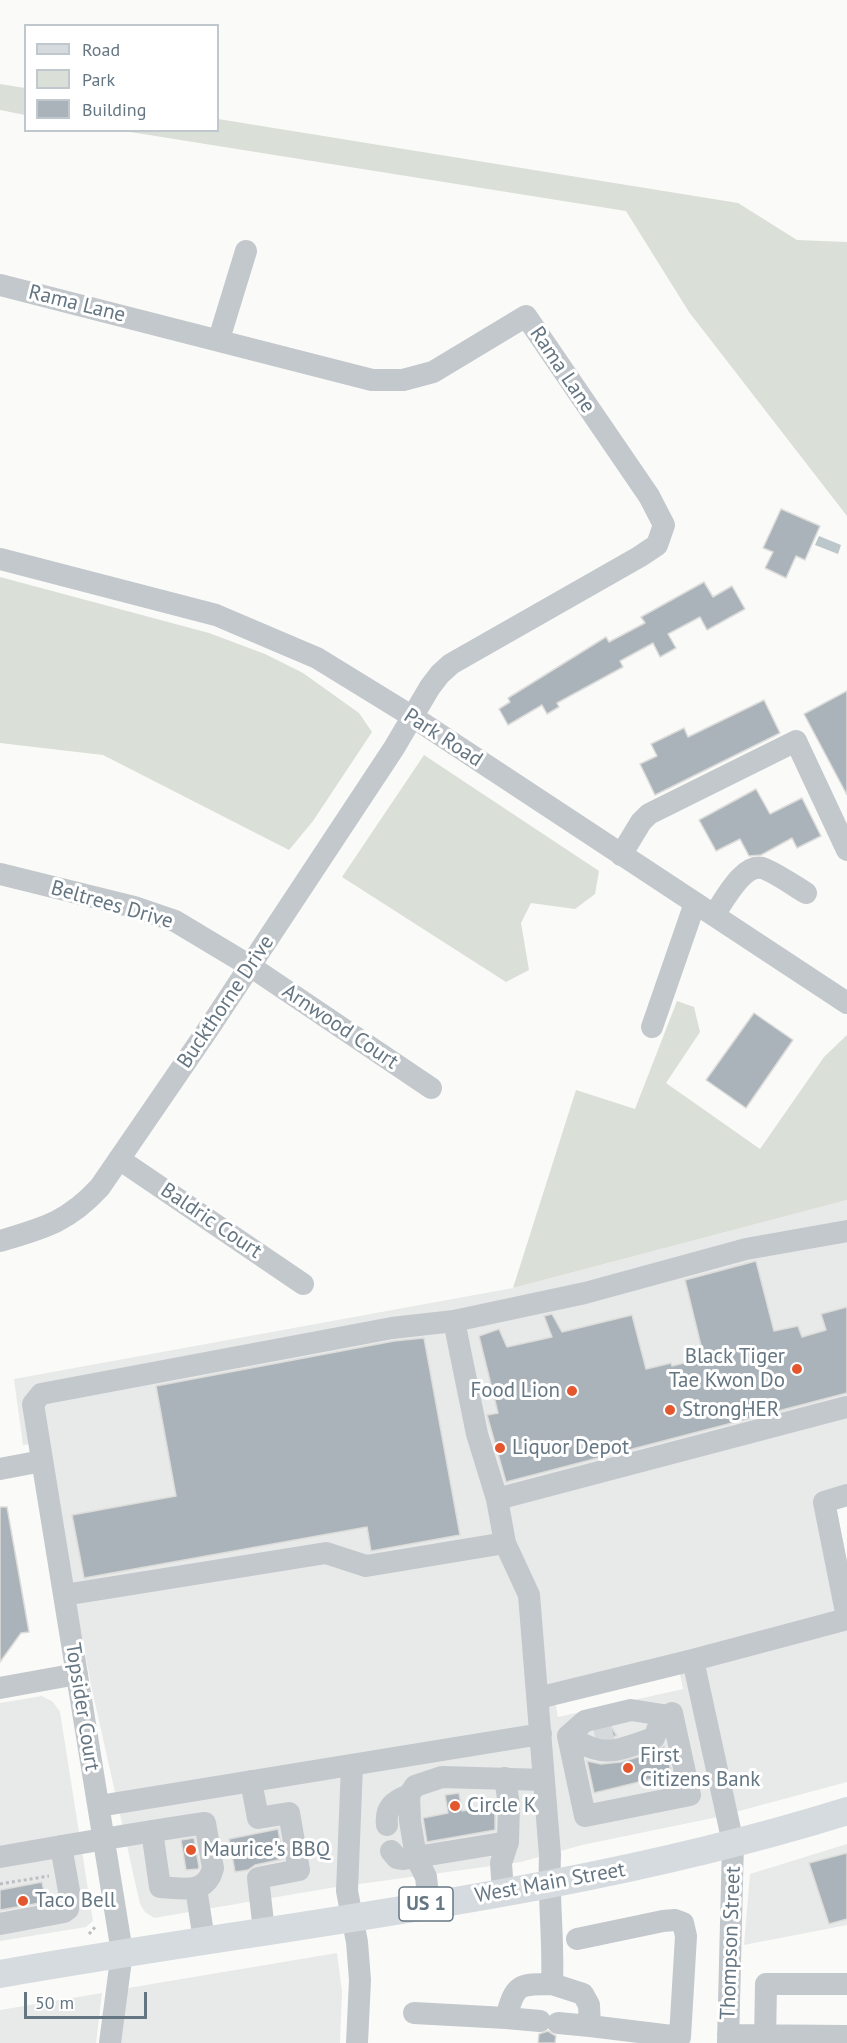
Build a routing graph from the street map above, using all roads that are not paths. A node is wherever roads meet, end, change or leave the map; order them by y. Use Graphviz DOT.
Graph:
graph roads {
  1 [pos="246,251"];
  2 [pos="0,285"];
  3 [pos="219,339"];
  4 [pos="0,559"];
  5 [pos="412,717"];
  6 [pos="847,850"];
  7 [pos="621,855"];
  8 [pos="0,874"];
  9 [pos="806,893"];
  10 [pos="695,903"];
  11 [pos="714,915"];
  12 [pos="249,966"];
  13 [pos="847,1003"];
  14 [pos="652,1027"];
  15 [pos="431,1088"];
  16 [pos="119,1158"];
  17 [pos="847,1231"];
  18 [pos="0,1241"];
  19 [pos="303,1284"];
  20 [pos="454,1320"];
  21 [pos="847,1407"];
  22 [pos="42,1461"];
  23 [pos="0,1469"];
  24 [pos="847,1495"];
  25 [pos="497,1499"];
  26 [pos="505,1543"];
  27 [pos="64,1595"];
  28 [pos="847,1618"];
  29 [pos="693,1660"];
  30 [pos="77,1674"];
  31 [pos="0,1688"];
  32 [pos="538,1698"];
  33 [pos="703,1706"];
  34 [pos="667,1714"];
  35 [pos="568,1736"];
  36 [pos="541,1738"];
  37 [pos="437,1750"];
  38 [pos="352,1765"];
  39 [pos="442,1777"];
  40 [pos="505,1778"];
  41 [pos="544,1780"];
  42 [pos="251,1781"];
  43 [pos="722,1789"];
  44 [pos="176,1793"];
  45 [pos="409,1795"];
  46 [pos="690,1795"];
  47 [pos="99,1806"];
  48 [pos="847,1811"];
  49 [pos="387,1825"];
  50 [pos="182,1826"];
  51 [pos="152,1831"];
  52 [pos="104,1839"];
  53 [pos="508,1842"];
  54 [pos="733,1843"];
  55 [pos="61,1846"];
  56 [pos="391,1851"];
  57 [pos="0,1857"];
  58 [pos="416,1857"];
  59 [pos="549,1886"];
  60 [pos="196,1888"];
  61 [pos="503,1892"];
  62 [pos="429,1904"];
  63 [pos="352,1917"];
  64 [pos="0,1924"];
  65 [pos="264,1931"];
  66 [pos="577,1939"];
  67 [pos="204,1940"];
  68 [pos="122,1952"];
  69 [pos="0,1974"];
  70 [pos="552,1984"];
  71 [pos="847,1984"];
  72 [pos="414,2013"];
  73 [pos="506,2018"];
  74 [pos="590,2026"];
  75 [pos="847,2036"];
  76 [pos="728,2039"];
  77 [pos="765,2039"];
  78 [pos="110,2043"];
  79 [pos="357,2043"];
  1 -- 3 [label="street"];
  2 -- 3 [label="street, Rama Lane"];
  3 -- 5 [label="street, Rama Lane"];
  4 -- 5 [label="street, Park Road"];
  5 -- 7 [label="street, Park Road"];
  5 -- 12 [label="street, Buckthorne Drive"];
  6 -- 7 [label="street"];
  7 -- 10 [label="street, Park Road"];
  8 -- 12 [label="street, Beltrees Drive"];
  9 -- 11 [label="street"];
  10 -- 11 [label="street, Park Road"];
  10 -- 14 [label="street"];
  11 -- 13 [label="street, Park Road"];
  12 -- 15 [label="street, Arnwood Court"];
  12 -- 16 [label="street, Buckthorne Drive"];
  16 -- 18 [label="street, Buckthorne Drive"];
  16 -- 19 [label="street, Baldric Court"];
  17 -- 20 [label="street, Topsider Court"];
  20 -- 22 [label="street, Topsider Court"];
  20 -- 25 [label="street"];
  21 -- 25 [label="street"];
  22 -- 23 [label="street"];
  22 -- 27 [label="street, Topsider Court"];
  24 -- 28 [label="street"];
  25 -- 26 [label="street"];
  26 -- 27 [label="street"];
  26 -- 32 [label="street"];
  27 -- 30 [label="street, Topsider Court"];
  28 -- 29 [label="street"];
  29 -- 32 [label="street"];
  29 -- 33 [label="street, Thompson Street"];
  30 -- 31 [label="street"];
  30 -- 47 [label="street, Topsider Court"];
  32 -- 36 [label="street"];
  33 -- 34 [label="street"];
  33 -- 43 [label="street, Thompson Street"];
  34 -- 35 [label="street"];
  34 -- 35 [label="street"];
  34 -- 46 [label="street"];
  35 -- 36 [label="street"];
  35 -- 46 [label="street"];
  36 -- 37 [label="street"];
  36 -- 41 [label="street"];
  37 -- 38 [label="street"];
  37 -- 39 [label="street"];
  38 -- 42 [label="street"];
  38 -- 63 [label="street"];
  39 -- 40 [label="street"];
  39 -- 45 [label="street"];
  40 -- 41 [label="street"];
  40 -- 53 [label="street"];
  41 -- 59 [label="street"];
  42 -- 44 [label="street"];
  42 -- 65 [label="street"];
  43 -- 46 [label="street"];
  43 -- 54 [label="street, Thompson Street"];
  44 -- 47 [label="street"];
  44 -- 50 [label="street"];
  45 -- 49 [label="street"];
  45 -- 58 [label="street"];
  47 -- 52 [label="street, Topsider Court"];
  48 -- 54 [label="main road, West Main Street / US 1"];
  50 -- 51 [label="street"];
  50 -- 60 [label="street"];
  51 -- 52 [label="street"];
  51 -- 60 [label="street"];
  52 -- 55 [label="street"];
  52 -- 68 [label="street, Topsider Court"];
  53 -- 58 [label="street"];
  53 -- 61 [label="street"];
  54 -- 59 [label="main road, West Main Street / US 1"];
  54 -- 76 [label="street, Thompson Street"];
  55 -- 57 [label="street"];
  55 -- 64 [label="street"];
  56 -- 58 [label="street"];
  58 -- 62 [label="street"];
  59 -- 61 [label="main road, West Main Street / US 1"];
  59 -- 70 [label="street"];
  60 -- 67 [label="street"];
  61 -- 62 [label="main road, West Main Street / US 1"];
  62 -- 63 [label="main road, West Main Street / US 1"];
  63 -- 65 [label="main road, West Main Street / US 1"];
  63 -- 79 [label="street"];
  65 -- 67 [label="main road, West Main Street / US 1"];
  66 -- 74 [label="street"];
  67 -- 68 [label="main road, West Main Street / US 1"];
  68 -- 69 [label="main road, West Main Street / US 1"];
  68 -- 78 [label="street, Topsider Court"];
  70 -- 73 [label="street"];
  70 -- 74 [label="street"];
  71 -- 77 [label="street"];
  72 -- 73 [label="street"];
  73 -- 74 [label="street"];
  75 -- 77 [label="street"];
  76 -- 77 [label="street"];
}
